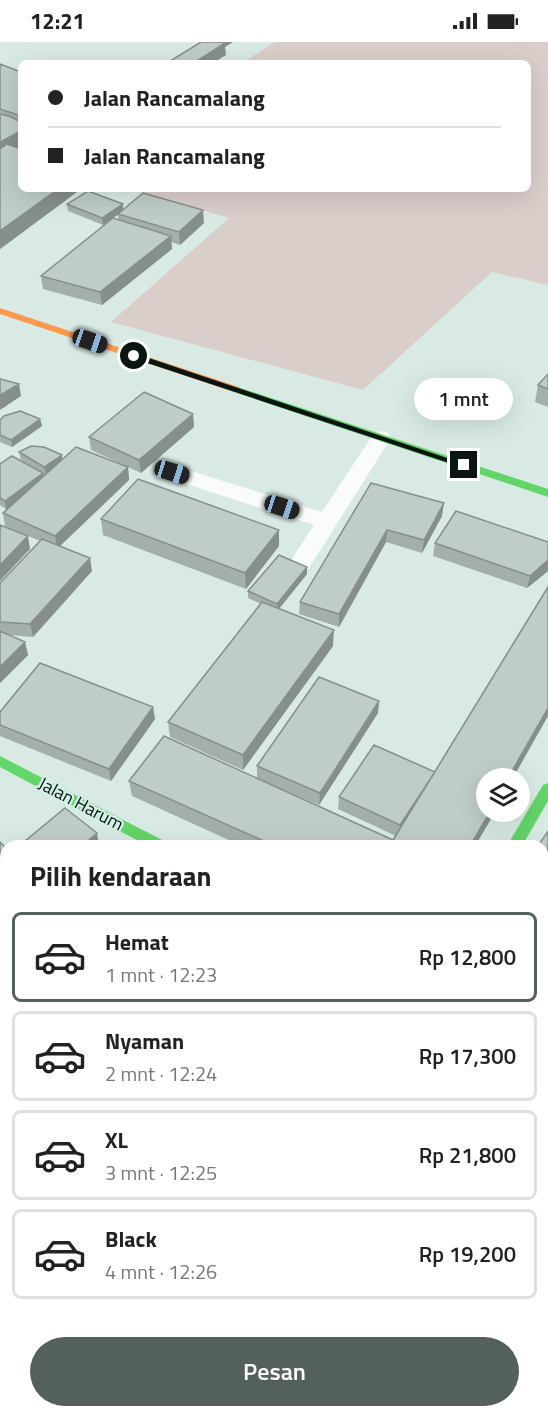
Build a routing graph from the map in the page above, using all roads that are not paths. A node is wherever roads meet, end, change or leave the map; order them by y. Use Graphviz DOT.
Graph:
graph roads {
  1 [pos="0,311"];
  2 [pos="377,443"];
  3 [pos="172,472"];
  4 [pos="548,493"];
  5 [pos="327,521"];
  6 [pos="301,562"];
  7 [pos="0,761"];
  8 [pos="548,789"];
  9 [pos="138,840"];
  10 [pos="518,840"];
  1 -- 2 [label="street"];
  2 -- 4 [label="street"];
  2 -- 5 [label="lane"];
  3 -- 5 [label="lane"];
  5 -- 6 [label="lane"];
  7 -- 9 [label="street, Jalan Harum"];
  8 -- 10 [label="street"];
}
